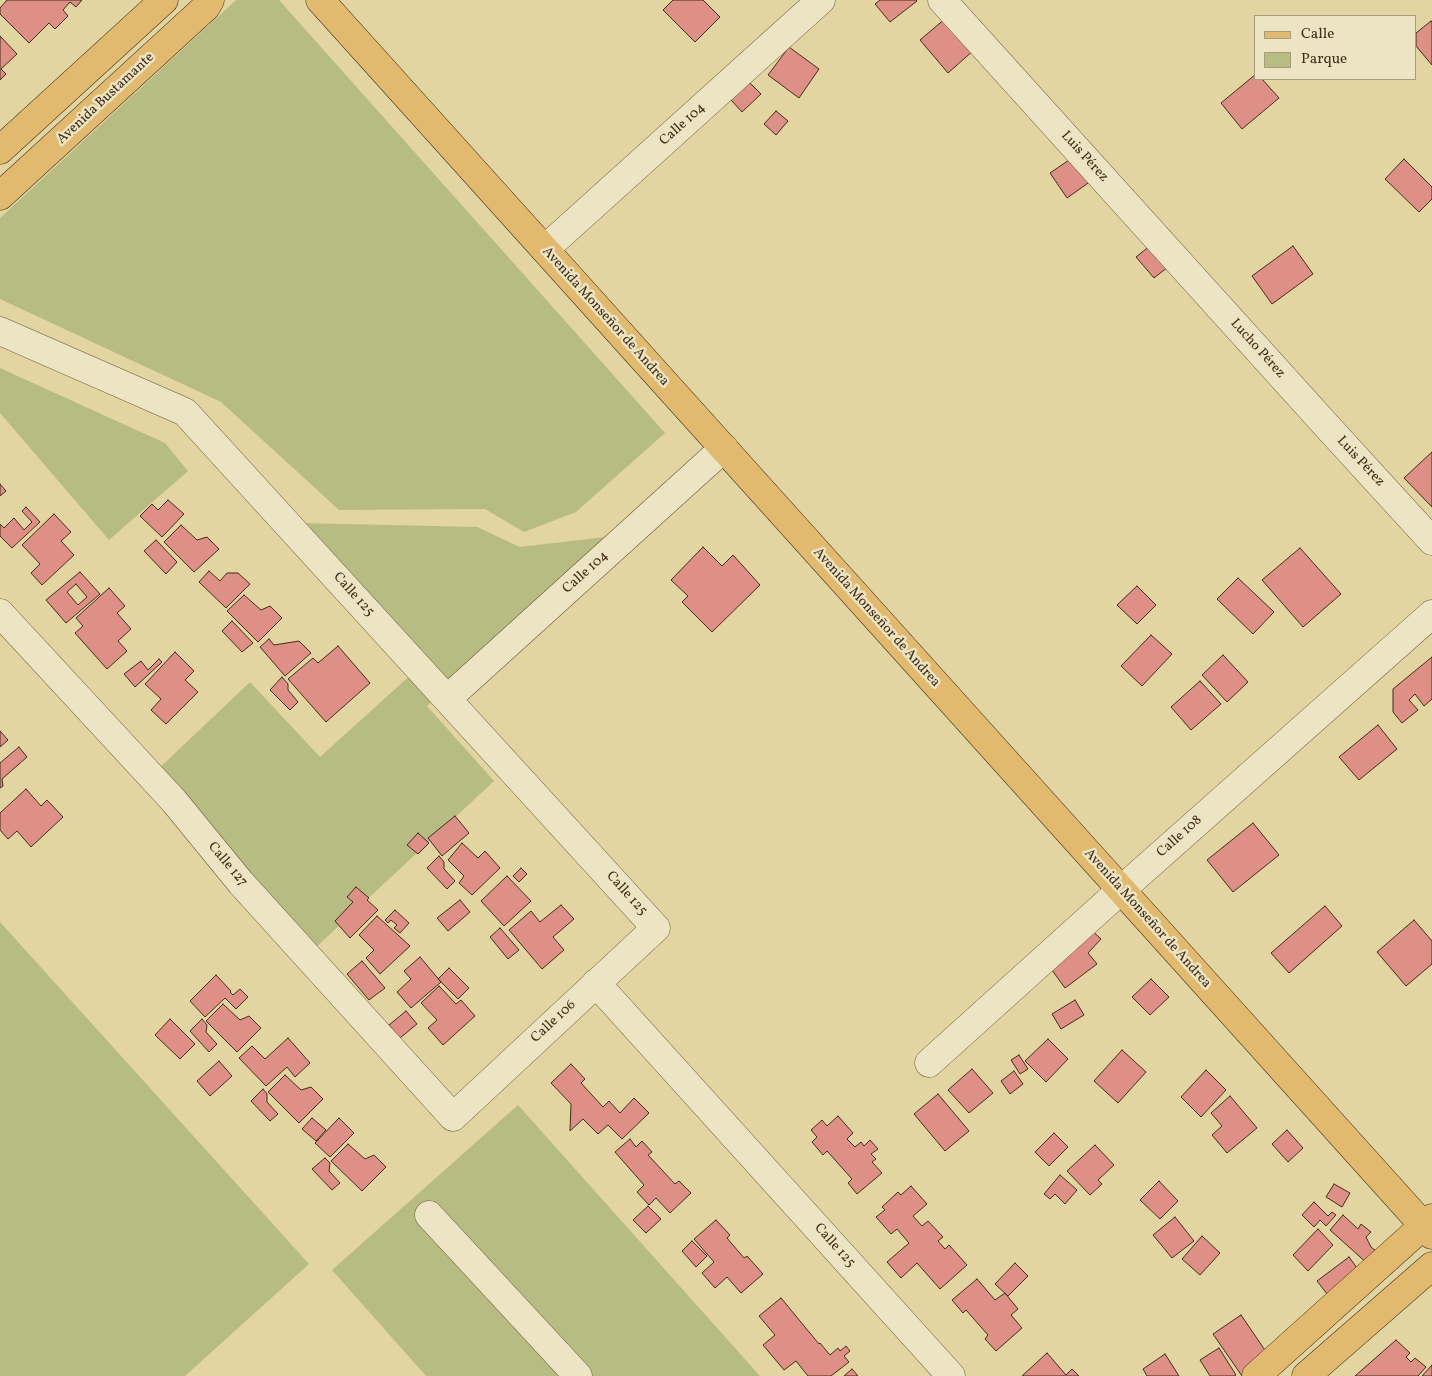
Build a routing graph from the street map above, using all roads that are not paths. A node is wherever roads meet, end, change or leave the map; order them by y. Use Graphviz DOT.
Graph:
graph roads {
  1 [pos="164,0"];
  2 [pos="210,0"];
  3 [pos="320,0"];
  4 [pos="821,0"];
  5 [pos="942,0"];
  6 [pos="0,150"];
  7 [pos="0,196"];
  8 [pos="545,250"];
  9 [pos="1226,314"];
  10 [pos="0,331"];
  11 [pos="1288,384"];
  12 [pos="724,448"];
  13 [pos="1432,541"];
  14 [pos="0,612"];
  15 [pos="1432,614"];
  16 [pos="447,698"];
  17 [pos="1121,890"];
  18 [pos="656,928"];
  19 [pos="596,984"];
  20 [pos="929,1063"];
  21 [pos="453,1118"];
  22 [pos="429,1215"];
  23 [pos="1429,1226"];
  24 [pos="1432,1266"];
  25 [pos="578,1376"];
  26 [pos="952,1376"];
  27 [pos="1256,1376"];
  28 [pos="1306,1376"];
  1 -- 6 [label="main road"];
  2 -- 7 [label="main road, Avenida Bustamante"];
  3 -- 8 [label="main road, Avenida Monseñor de Andrea"];
  4 -- 8 [label="street, Calle 104"];
  5 -- 9 [label="street, Luis Pérez"];
  8 -- 12 [label="main road, Avenida Monseñor de Andrea"];
  9 -- 11 [label="street, Lucho Pérez"];
  10 -- 16 [label="street, Calle 125"];
  11 -- 13 [label="street, Luis Pérez"];
  12 -- 16 [label="street, Calle 104"];
  12 -- 17 [label="main road, Avenida Monseñor de Andrea"];
  14 -- 21 [label="street, Calle 127"];
  15 -- 17 [label="street, Calle 108"];
  16 -- 18 [label="street, Calle 125"];
  17 -- 20 [label="street, Calle 108"];
  17 -- 23 [label="main road, Avenida Monseñor de Andrea"];
  18 -- 19 [label="street, Calle 106"];
  19 -- 21 [label="street, Calle 106"];
  19 -- 26 [label="street, Calle 125"];
  22 -- 25 [label="street"];
  23 -- 27 [label="main road"];
  24 -- 28 [label="main road"];
}
